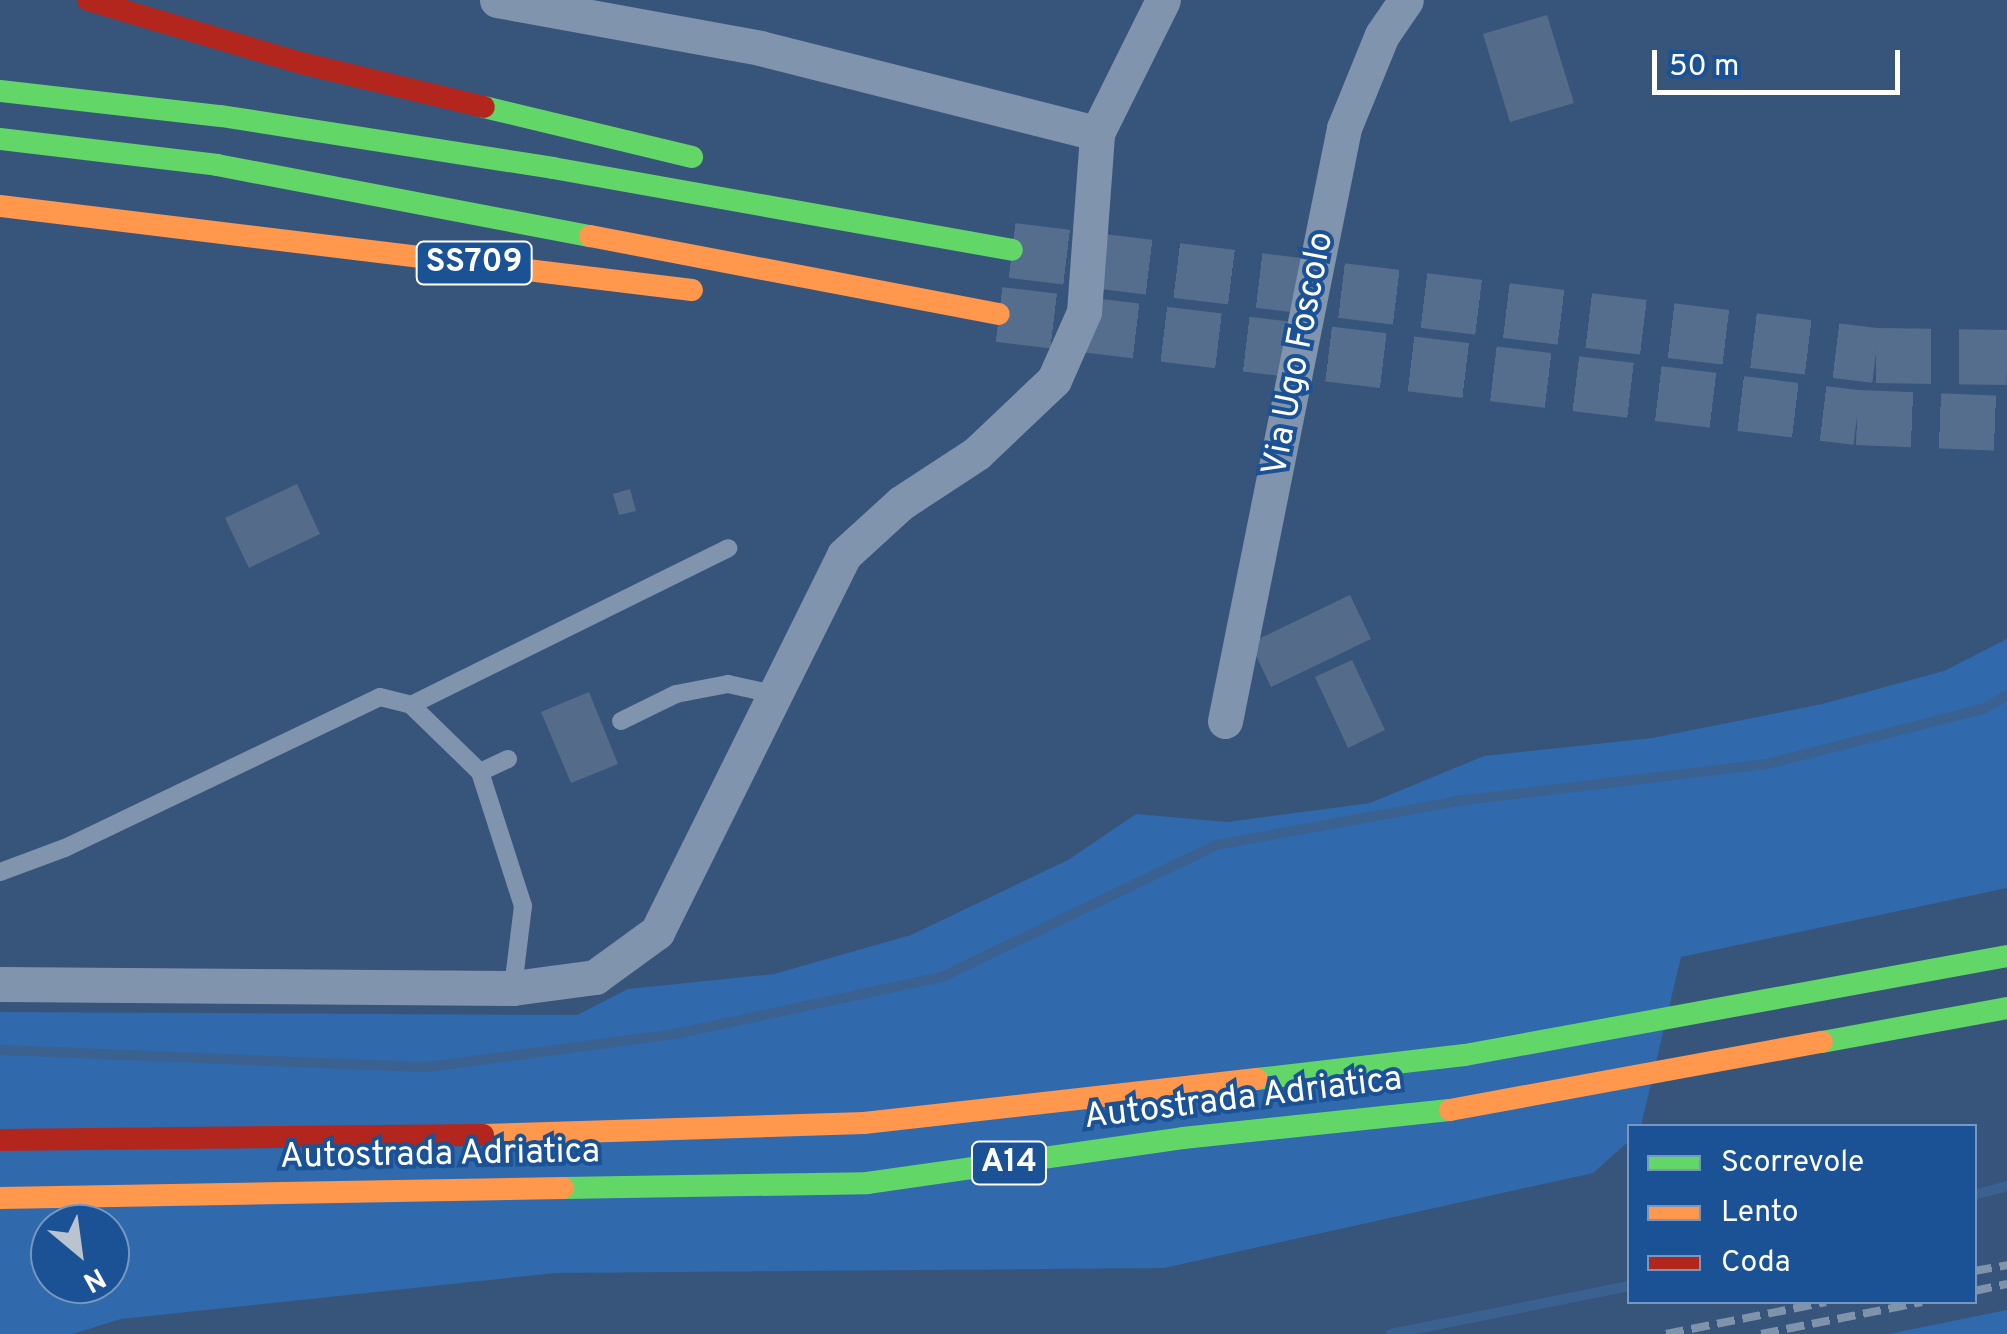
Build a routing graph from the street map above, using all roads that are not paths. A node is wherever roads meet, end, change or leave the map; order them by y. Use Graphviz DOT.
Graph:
graph roads {
  1 [pos="88,0"];
  2 [pos="496,0"];
  3 [pos="1163,0"];
  4 [pos="1406,0"];
  5 [pos="0,92"];
  6 [pos="1097,133"];
  7 [pos="0,139"];
  8 [pos="717,163"];
  9 [pos="831,189"];
  10 [pos="0,206"];
  11 [pos="868,223"];
  12 [pos="1012,250"];
  13 [pos="714,292"];
  14 [pos="810,304"];
  15 [pos="949,304"];
  16 [pos="999,314"];
  17 [pos="728,548"];
  18 [pos="773,694"];
  19 [pos="412,704"];
  20 [pos="621,721"];
  21 [pos="1226,721"];
  22 [pos="508,759"];
  23 [pos="480,772"];
  24 [pos="0,872"];
  25 [pos="2007,956"];
  26 [pos="0,984"];
  27 [pos="513,988"];
  28 [pos="2007,1008"];
  29 [pos="0,1140"];
  30 [pos="0,1198"];
  1 -- 8 [label="highway"];
  2 -- 6 [label="street"];
  3 -- 6 [label="street"];
  4 -- 21 [label="street, Via Ugo Foscolo"];
  5 -- 11 [label="highway"];
  6 -- 18 [label="street"];
  7 -- 15 [label="highway, SS709"];
  9 -- 11 [label="highway"];
  10 -- 13 [label="highway, SS709"];
  11 -- 12 [label="highway"];
  14 -- 15 [label="highway, SS709"];
  15 -- 16 [label="highway, SS709"];
  17 -- 19 [label="lane"];
  18 -- 20 [label="lane"];
  18 -- 27 [label="street"];
  19 -- 23 [label="lane"];
  19 -- 24 [label="lane"];
  22 -- 23 [label="lane"];
  23 -- 27 [label="lane"];
  25 -- 29 [label="highway, Autostrada Adriatica / A14"];
  26 -- 27 [label="street"];
  28 -- 30 [label="highway, Autostrada Adriatica / A14"];
}
